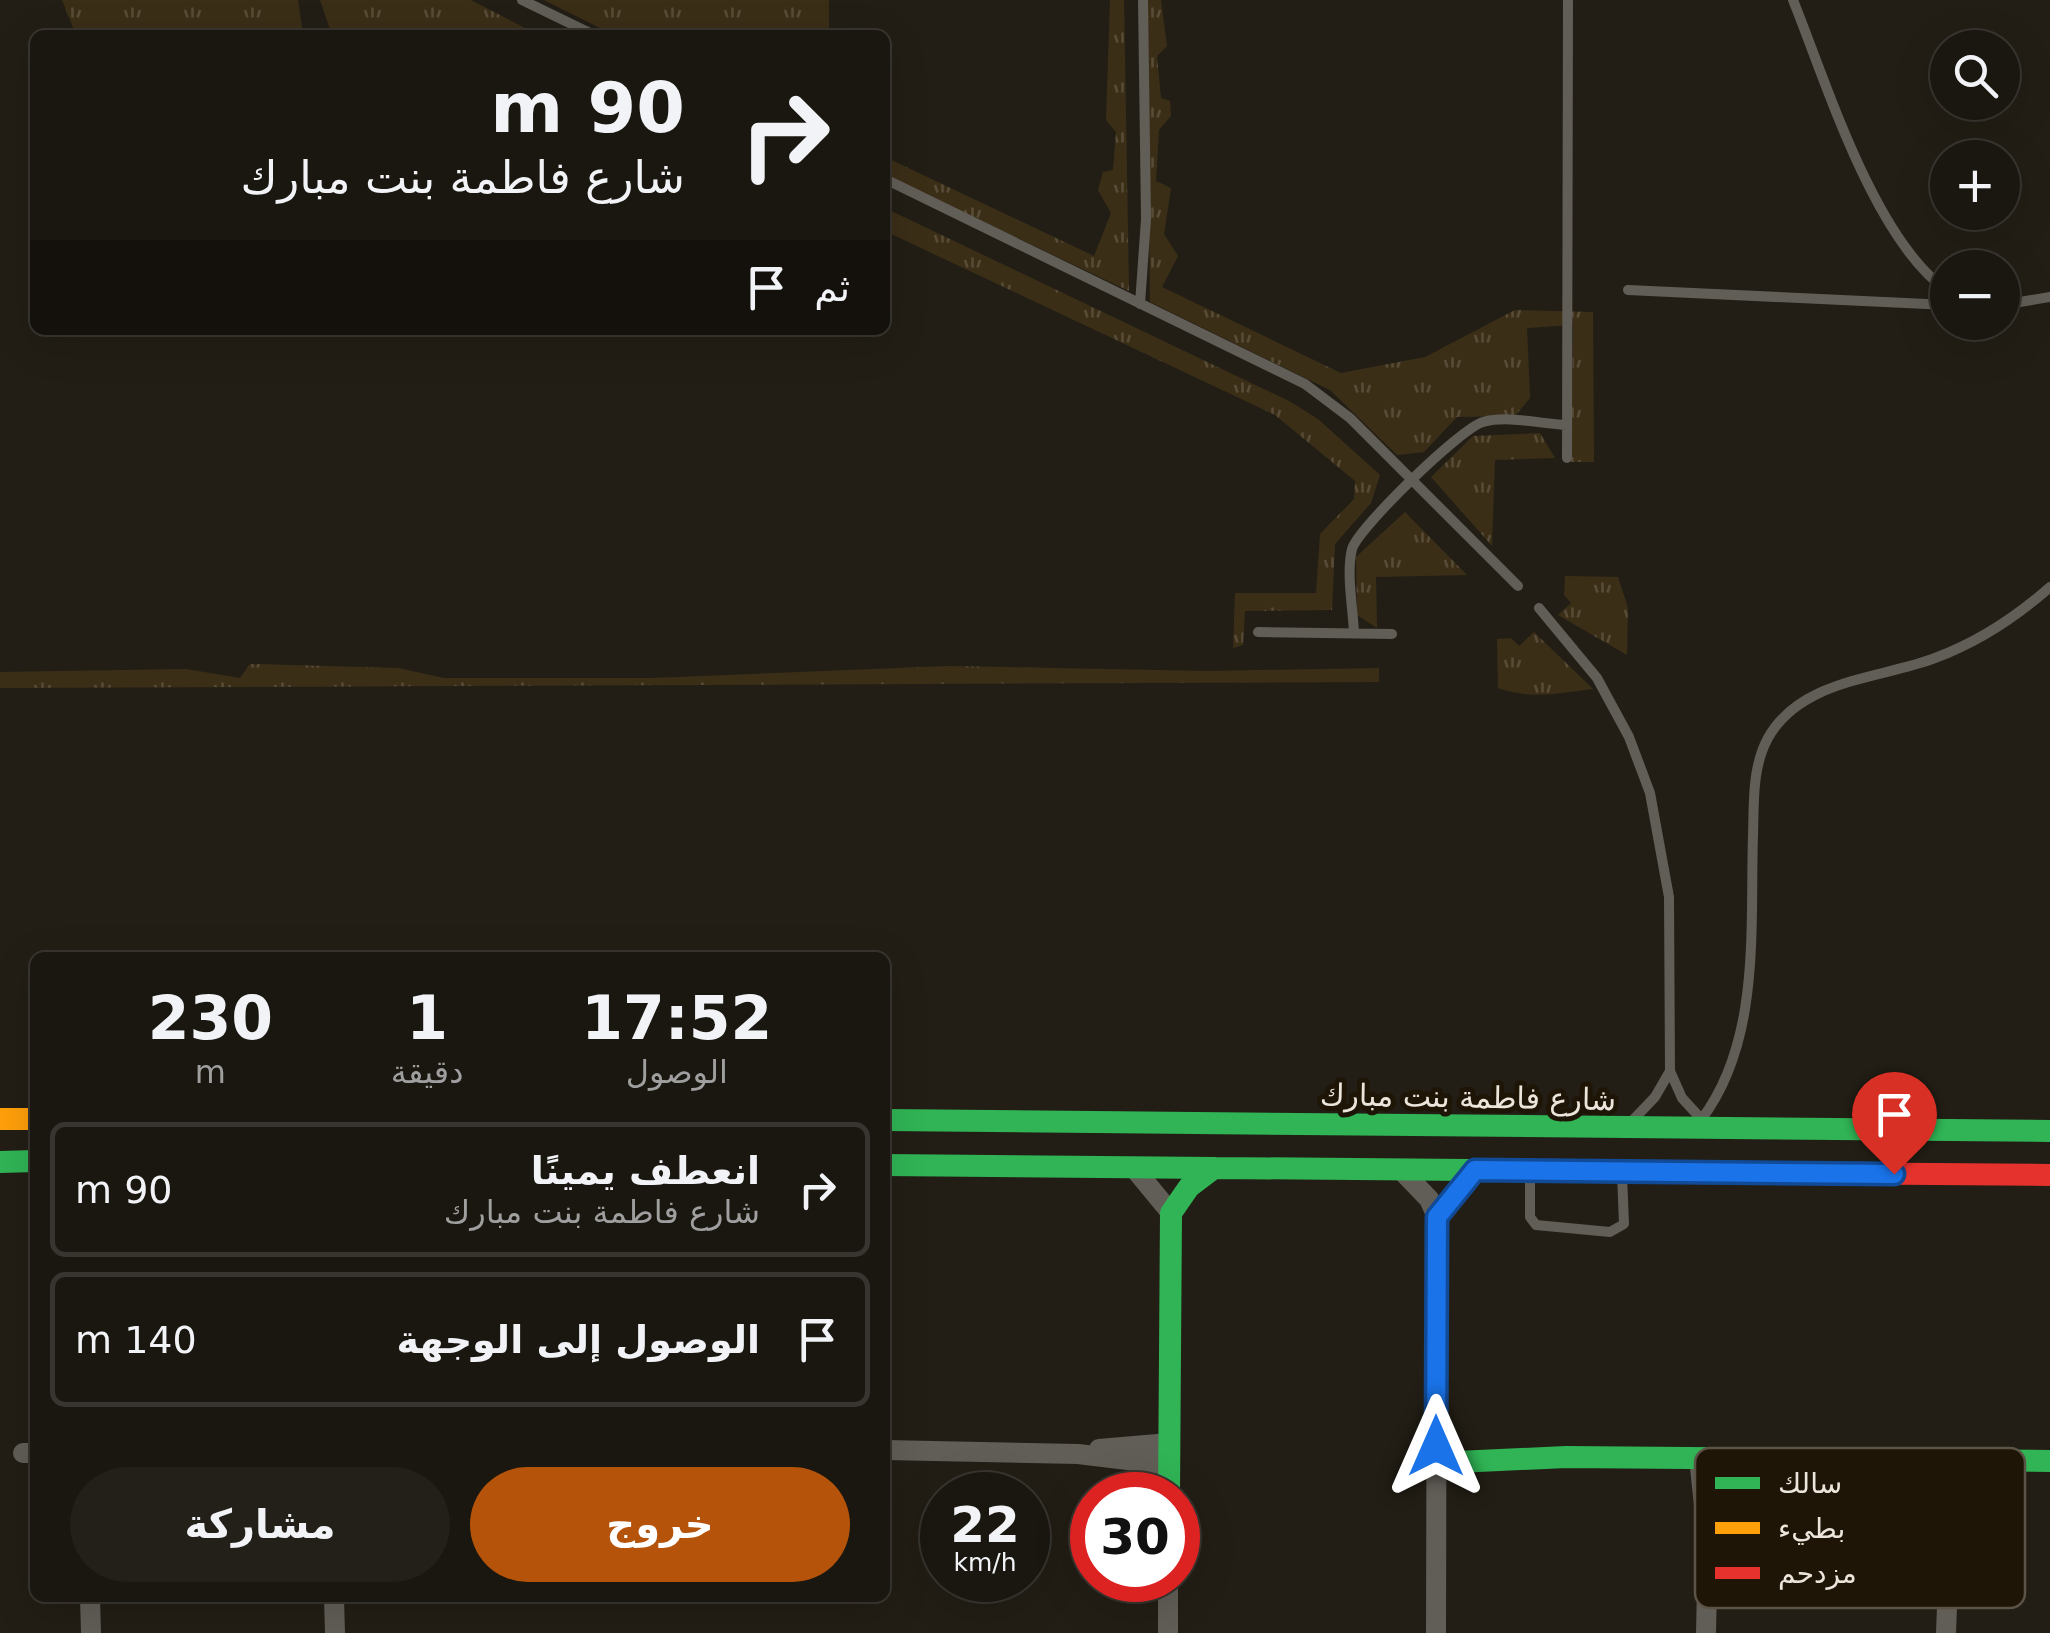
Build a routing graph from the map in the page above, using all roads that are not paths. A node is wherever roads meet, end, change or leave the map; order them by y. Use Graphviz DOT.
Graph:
graph roads {
  1 [pos="522,0"];
  2 [pos="1144,0"];
  3 [pos="1568,0"];
  4 [pos="1793,0"];
  5 [pos="584,30"];
  6 [pos="890,181"];
  7 [pos="1930,275"];
  8 [pos="1628,290"];
  9 [pos="2050,298"];
  10 [pos="2020,303"];
  11 [pos="1140,304"];
  12 [pos="1930,304"];
  13 [pos="1567,425"];
  14 [pos="1567,458"];
  15 [pos="1414,481"];
  16 [pos="1518,586"];
  17 [pos="2050,587"];
  18 [pos="1539,608"];
  19 [pos="1258,632"];
  20 [pos="1354,634"];
  21 [pos="1392,634"];
  22 [pos="1670,1071"];
  23 [pos="0,1119"];
  24 [pos="30,1119"];
  25 [pos="890,1120"];
  26 [pos="1708,1124"];
  27 [pos="1623,1128"];
  28 [pos="2050,1130"];
  29 [pos="30,1161"];
  30 [pos="0,1162"];
  31 [pos="890,1165"];
  32 [pos="1132,1167"];
  33 [pos="1214,1168"];
  34 [pos="1402,1170"];
  35 [pos="1475,1170"];
  36 [pos="1530,1171"];
  37 [pos="1622,1172"];
  38 [pos="2050,1175"];
  39 [pos="1171,1213"];
  40 [pos="1437,1217"];
  41 [pos="890,1450"];
  42 [pos="1169,1454"];
  43 [pos="1436,1454"];
  44 [pos="1695,1458"];
  45 [pos="2025,1461"];
  46 [pos="2050,1461"];
  47 [pos="1169,1472"];
  48 [pos="90,1602"];
  49 [pos="334,1602"];
  50 [pos="1168,1602"];
  51 [pos="1707,1608"];
  52 [pos="1947,1608"];
  53 [pos="91,1633"];
  54 [pos="335,1633"];
  55 [pos="1168,1633"];
  56 [pos="1436,1633"];
  57 [pos="1706,1633"];
  58 [pos="1946,1633"];
  1 -- 5 [label="lane"];
  2 -- 11 [label="lane"];
  3 -- 13 [label="lane"];
  4 -- 7 [label="lane"];
  6 -- 11 [label="lane"];
  8 -- 12 [label="lane"];
  9 -- 10 [label="lane"];
  11 -- 15 [label="lane"];
  13 -- 14 [label="lane"];
  13 -- 15 [label="lane"];
  15 -- 16 [label="lane"];
  15 -- 20 [label="lane"];
  17 -- 26 [label="lane"];
  18 -- 22 [label="lane"];
  19 -- 20 [label="lane"];
  20 -- 21 [label="lane"];
  22 -- 26 [label="lane"];
  22 -- 27 [label="lane"];
  23 -- 24 [label="street"];
  25 -- 27 [label="street, شارع فاطمة بنت مبارك"];
  26 -- 27 [label="street, شارع فاطمة بنت مبارك"];
  26 -- 28 [label="street, شارع فاطمة بنت مبارك"];
  29 -- 30 [label="street"];
  31 -- 32 [label="street"];
  32 -- 33 [label="street"];
  32 -- 39 [label="street"];
  33 -- 34 [label="street"];
  33 -- 39 [label="street"];
  34 -- 35 [label="street"];
  34 -- 40 [label="street"];
  35 -- 36 [label="street"];
  35 -- 40 [label="street"];
  36 -- 37 [label="street"];
  36 -- 37 [label="lane"];
  37 -- 38 [label="street"];
  39 -- 42 [label="street"];
  40 -- 43 [label="street"];
  41 -- 42 [label="street"];
  42 -- 47 [label="street"];
  43 -- 44 [label="street"];
  43 -- 56 [label="street"];
  45 -- 46 [label="street"];
  48 -- 53 [label="street"];
  49 -- 54 [label="street"];
  50 -- 55 [label="street"];
  51 -- 57 [label="street"];
  52 -- 58 [label="street"];
}
